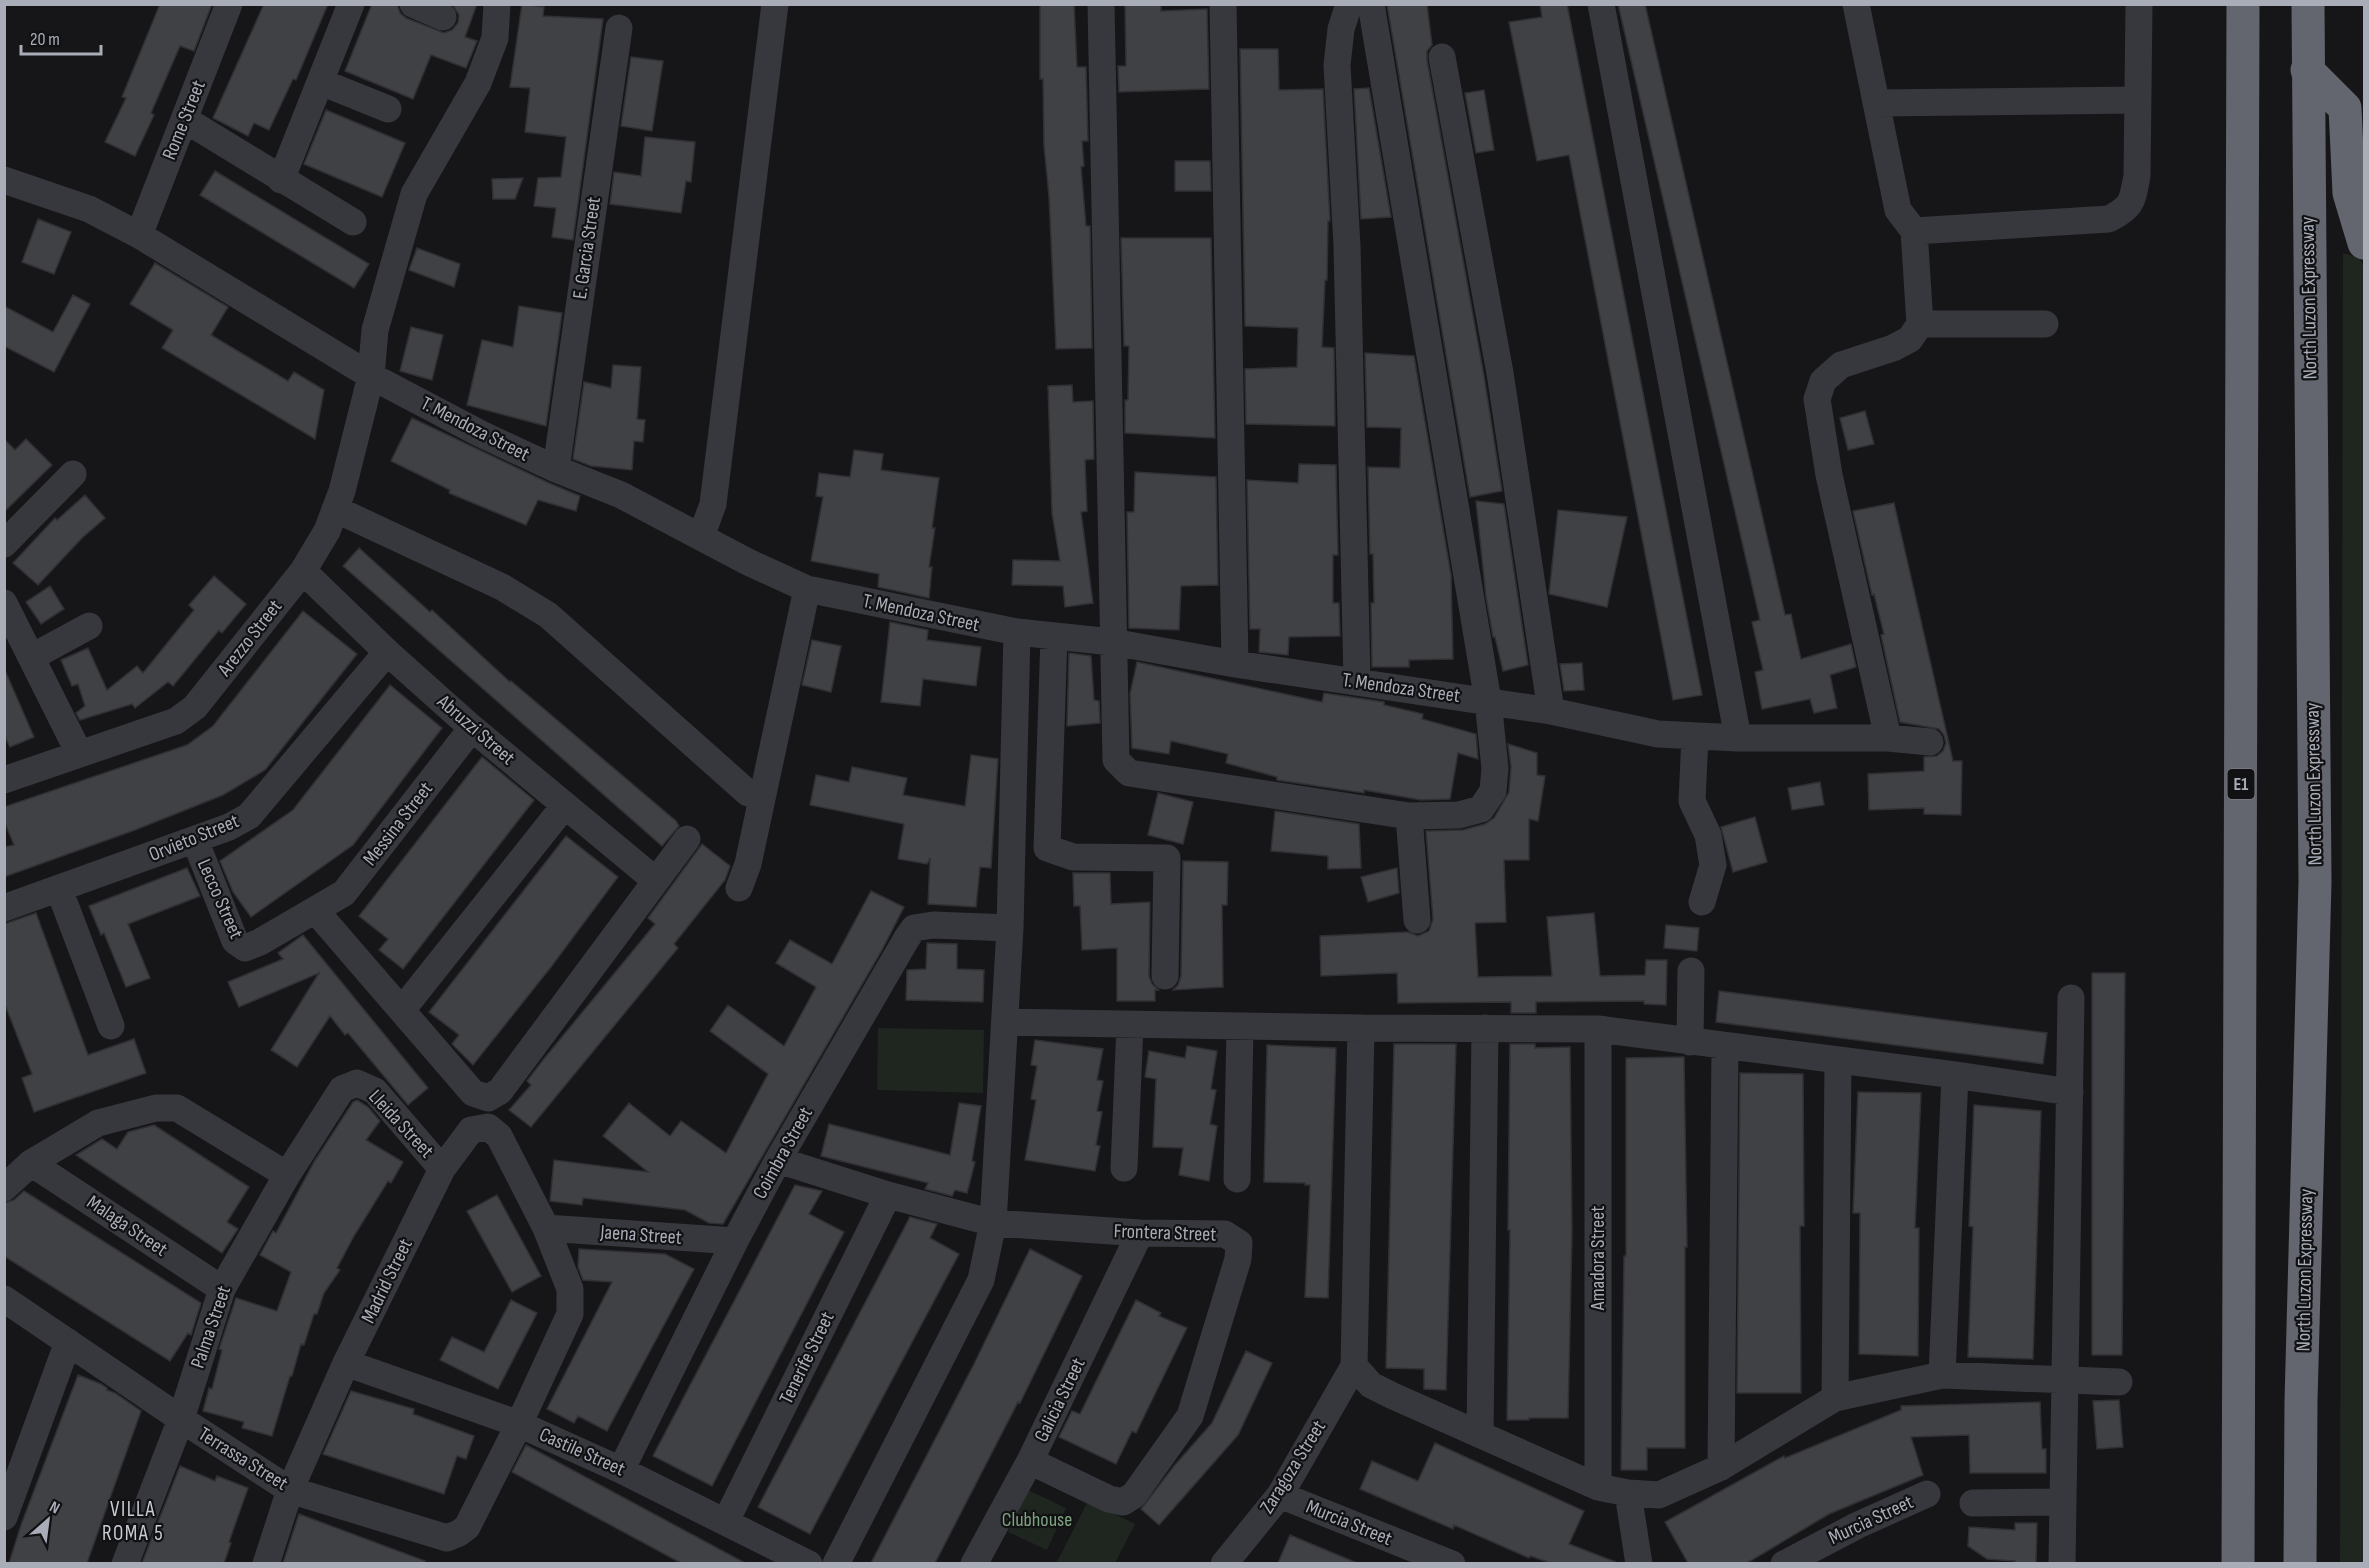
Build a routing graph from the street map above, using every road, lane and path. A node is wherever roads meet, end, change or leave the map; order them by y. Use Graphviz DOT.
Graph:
graph roads {
  1 [pos="230,4"];
  2 [pos="351,4"];
  3 [pos="413,4"];
  4 [pos="498,4"];
  5 [pos="775,4"];
  6 [pos="1101,4"];
  7 [pos="1223,4"];
  8 [pos="1349,4"];
  9 [pos="1371,4"];
  10 [pos="1601,4"];
  11 [pos="1856,4"];
  12 [pos="2139,4"];
  13 [pos="2243,4"];
  14 [pos="2308,4"];
  15 [pos="443,17"];
  16 [pos="619,28"];
  17 [pos="1442,57"];
  18 [pos="2307,70"];
  19 [pos="321,82"];
  20 [pos="2138,100"];
  21 [pos="1876,103"];
  22 [pos="388,109"];
  23 [pos="184,119"];
  24 [pos="4,180"];
  25 [pos="281,180"];
  26 [pos="353,222"];
  27 [pos="1914,231"];
  28 [pos="139,236"];
  29 [pos="2364,243"];
  30 [pos="1920,324"];
  31 [pos="2045,324"];
  32 [pos="371,376"];
  33 [pos="556,469"];
  34 [pos="73,474"];
  35 [pos="335,509"];
  36 [pos="701,537"];
  37 [pos="4,544"];
  38 [pos="303,571"];
  39 [pos="807,589"];
  40 [pos="4,603"];
  41 [pos="89,626"];
  42 [pos="1017,632"];
  43 [pos="1054,636"];
  44 [pos="1112,642"];
  45 [pos="387,652"];
  46 [pos="32,657"];
  47 [pos="1235,664"];
  48 [pos="1357,681"];
  49 [pos="1488,701"];
  50 [pos="1551,711"];
  51 [pos="472,728"];
  52 [pos="1695,736"];
  53 [pos="1738,738"];
  54 [pos="1888,738"];
  55 [pos="1930,742"];
  56 [pos="79,753"];
  57 [pos="4,780"];
  58 [pos="748,793"];
  59 [pos="565,805"];
  60 [pos="1409,816"];
  61 [pos="687,839"];
  62 [pos="195,840"];
  63 [pos="656,880"];
  64 [pos="739,888"];
  65 [pos="59,889"];
  66 [pos="1702,902"];
  67 [pos="4,909"];
  68 [pos="315,910"];
  69 [pos="1417,920"];
  70 [pos="1010,928"];
  71 [pos="1691,971"];
  72 [pos="1165,976"];
  73 [pos="2071,998"];
  74 [pos="402,1010"];
  75 [pos="1005,1022"];
  76 [pos="1130,1025"];
  77 [pos="111,1026"];
  78 [pos="1240,1027"];
  79 [pos="1362,1028"];
  80 [pos="1485,1028"];
  81 [pos="1598,1029"];
  82 [pos="1690,1042"];
  83 [pos="1725,1046"];
  84 [pos="1838,1060"];
  85 [pos="1955,1075"];
  86 [pos="357,1083"];
  87 [pos="2070,1092"];
  88 [pos="778,1160"];
  89 [pos="32,1163"];
  90 [pos="1124,1168"];
  91 [pos="442,1169"];
  92 [pos="287,1175"];
  93 [pos="1237,1179"];
  94 [pos="4,1188"];
  95 [pos="888,1195"];
  96 [pos="993,1223"];
  97 [pos="546,1228"];
  98 [pos="1140,1233"];
  99 [pos="735,1241"];
  100 [pos="222,1289"];
  101 [pos="4,1299"];
  102 [pos="68,1342"];
  103 [pos="346,1363"];
  104 [pos="1354,1366"];
  105 [pos="1942,1375"];
  106 [pos="2064,1379"];
  107 [pos="2119,1382"];
  108 [pos="1835,1398"];
  109 [pos="181,1419"];
  110 [pos="519,1424"];
  111 [pos="1480,1434"];
  112 [pos="1030,1461"];
  113 [pos="1721,1467"];
  114 [pos="621,1470"];
  115 [pos="1598,1487"];
  116 [pos="290,1490"];
  117 [pos="1628,1493"];
  118 [pos="1927,1494"];
  119 [pos="1280,1495"];
  120 [pos="2062,1502"];
  121 [pos="1973,1503"];
  122 [pos="4,1517"];
  123 [pos="726,1521"];
  124 [pos="1793,1561"];
  125 [pos="125,1563"];
  126 [pos="266,1563"];
  127 [pos="808,1563"];
  128 [pos="836,1563"];
  129 [pos="974,1563"];
  130 [pos="1224,1563"];
  131 [pos="1452,1563"];
  132 [pos="1639,1563"];
  133 [pos="2062,1563"];
  134 [pos="2238,1563"];
  135 [pos="2300,1563"];
  1 -- 23 [label="street, Rome Street"];
  2 -- 19 [label="street"];
  3 -- 15 [label="street"];
  4 -- 32 [label="street, Arezzo Street"];
  5 -- 36 [label="street"];
  6 -- 44 [label="street"];
  7 -- 47 [label="street"];
  8 -- 48 [label="street"];
  9 -- 49 [label="street"];
  10 -- 53 [label="street"];
  11 -- 21 [label="street"];
  12 -- 20 [label="street"];
  13 -- 134 [label="highway, E1"];
  14 -- 18 [label="highway, North Luzon Expressway"];
  16 -- 33 [label="street, E. Garcia Street"];
  17 -- 50 [label="street"];
  18 -- 29 [label="highway"];
  18 -- 135 [label="highway, North Luzon Expressway"];
  19 -- 22 [label="street"];
  19 -- 25 [label="street"];
  20 -- 21 [label="street"];
  20 -- 27 [label="street"];
  21 -- 27 [label="street"];
  23 -- 25 [label="street"];
  23 -- 28 [label="street, Rome Street"];
  24 -- 28 [label="street, T. Mendoza Street"];
  25 -- 26 [label="street"];
  27 -- 30 [label="street"];
  28 -- 32 [label="street, T. Mendoza Street"];
  30 -- 31 [label="street"];
  30 -- 54 [label="street"];
  32 -- 33 [label="street, T. Mendoza Street"];
  32 -- 35 [label="street, Arezzo Street"];
  33 -- 36 [label="street, T. Mendoza Street"];
  34 -- 37 [label="street"];
  35 -- 38 [label="street, Arezzo Street"];
  35 -- 58 [label="street"];
  36 -- 39 [label="street, T. Mendoza Street"];
  38 -- 45 [label="street, Abruzzi Street"];
  38 -- 56 [label="street, Arezzo Street"];
  39 -- 42 [label="street, T. Mendoza Street"];
  39 -- 64 [label="street"];
  40 -- 46 [label="street"];
  41 -- 46 [label="street"];
  42 -- 43 [label="street, T. Mendoza Street"];
  42 -- 70 [label="street"];
  43 -- 44 [label="street, T. Mendoza Street"];
  43 -- 72 [label="street"];
  44 -- 47 [label="street, T. Mendoza Street"];
  44 -- 60 [label="street"];
  45 -- 51 [label="street, Abruzzi Street"];
  45 -- 62 [label="street, Orvieto Street"];
  46 -- 56 [label="street"];
  47 -- 48 [label="street, T. Mendoza Street"];
  48 -- 49 [label="street, T. Mendoza Street"];
  49 -- 50 [label="street, T. Mendoza Street"];
  49 -- 60 [label="street"];
  50 -- 52 [label="street, T. Mendoza Street"];
  51 -- 59 [label="street, Abruzzi Street"];
  51 -- 68 [label="street, Messina Street"];
  52 -- 53 [label="street, T. Mendoza Street"];
  52 -- 66 [label="street"];
  53 -- 54 [label="street, T. Mendoza Street"];
  54 -- 55 [label="street, T. Mendoza Street"];
  56 -- 57 [label="street, Arezzo Street"];
  59 -- 63 [label="street, Abruzzi Street"];
  59 -- 74 [label="street"];
  60 -- 69 [label="street"];
  61 -- 63 [label="street"];
  62 -- 65 [label="street, Orvieto Street"];
  62 -- 68 [label="street, Lecco Street"];
  63 -- 74 [label="street"];
  65 -- 67 [label="street, Orvieto Street"];
  65 -- 77 [label="street"];
  68 -- 74 [label="street"];
  70 -- 75 [label="street"];
  70 -- 88 [label="street, Coimbra Street"];
  71 -- 82 [label="street"];
  73 -- 87 [label="street"];
  75 -- 76 [label="street"];
  75 -- 96 [label="street"];
  76 -- 78 [label="street"];
  76 -- 90 [label="street"];
  78 -- 79 [label="street"];
  78 -- 93 [label="street"];
  79 -- 80 [label="street"];
  79 -- 104 [label="street"];
  80 -- 81 [label="street"];
  80 -- 111 [label="street"];
  81 -- 82 [label="street"];
  81 -- 115 [label="street, Amadora Street"];
  82 -- 83 [label="street"];
  83 -- 84 [label="street"];
  83 -- 113 [label="street"];
  84 -- 85 [label="street"];
  84 -- 108 [label="street"];
  85 -- 87 [label="street"];
  85 -- 105 [label="street"];
  86 -- 91 [label="street, Lleida Street"];
  86 -- 92 [label="street, Palma Street"];
  87 -- 106 [label="street"];
  88 -- 95 [label="street, Frontera Street"];
  88 -- 99 [label="street, Coimbra Street"];
  89 -- 92 [label="street"];
  89 -- 94 [label="street"];
  89 -- 100 [label="street, Malaga Street"];
  91 -- 97 [label="street, Madrid Street"];
  91 -- 103 [label="street, Madrid Street"];
  92 -- 100 [label="street, Palma Street"];
  95 -- 96 [label="street, Frontera Street"];
  95 -- 123 [label="street, Tenerife Street"];
  96 -- 98 [label="street, Frontera Street"];
  96 -- 128 [label="street"];
  97 -- 99 [label="street, Jaena Street"];
  97 -- 110 [label="street, Terrassa Street"];
  98 -- 112 [label="street, Galicia Street"];
  98 -- 112 [label="street, Frontera Street"];
  99 -- 114 [label="street, Coimbra Street"];
  100 -- 109 [label="street, Palma Street"];
  101 -- 102 [label="street, Terrassa Street"];
  102 -- 109 [label="street, Terrassa Street"];
  102 -- 122 [label="street"];
  103 -- 110 [label="street, Castile Street"];
  103 -- 116 [label="street, Madrid Street"];
  104 -- 111 [label="street"];
  104 -- 119 [label="street, Zaragoza Street"];
  105 -- 106 [label="street"];
  105 -- 108 [label="street"];
  106 -- 107 [label="street"];
  106 -- 120 [label="street"];
  108 -- 113 [label="street"];
  109 -- 116 [label="street, Terrassa Street"];
  109 -- 125 [label="street, Palma Street"];
  110 -- 114 [label="street, Castile Street"];
  110 -- 116 [label="street, Terrassa Street"];
  111 -- 115 [label="street"];
  112 -- 129 [label="street, Galicia Street"];
  113 -- 117 [label="street"];
  114 -- 123 [label="street, Castile Street"];
  115 -- 117 [label="street"];
  116 -- 126 [label="street, Madrid Street"];
  117 -- 132 [label="street"];
  118 -- 124 [label="street, Murcia Street"];
  119 -- 130 [label="street, Zaragoza Street"];
  119 -- 131 [label="street, Murcia Street"];
  120 -- 121 [label="street"];
  120 -- 133 [label="street"];
  123 -- 127 [label="street, Castile Street"];
}
